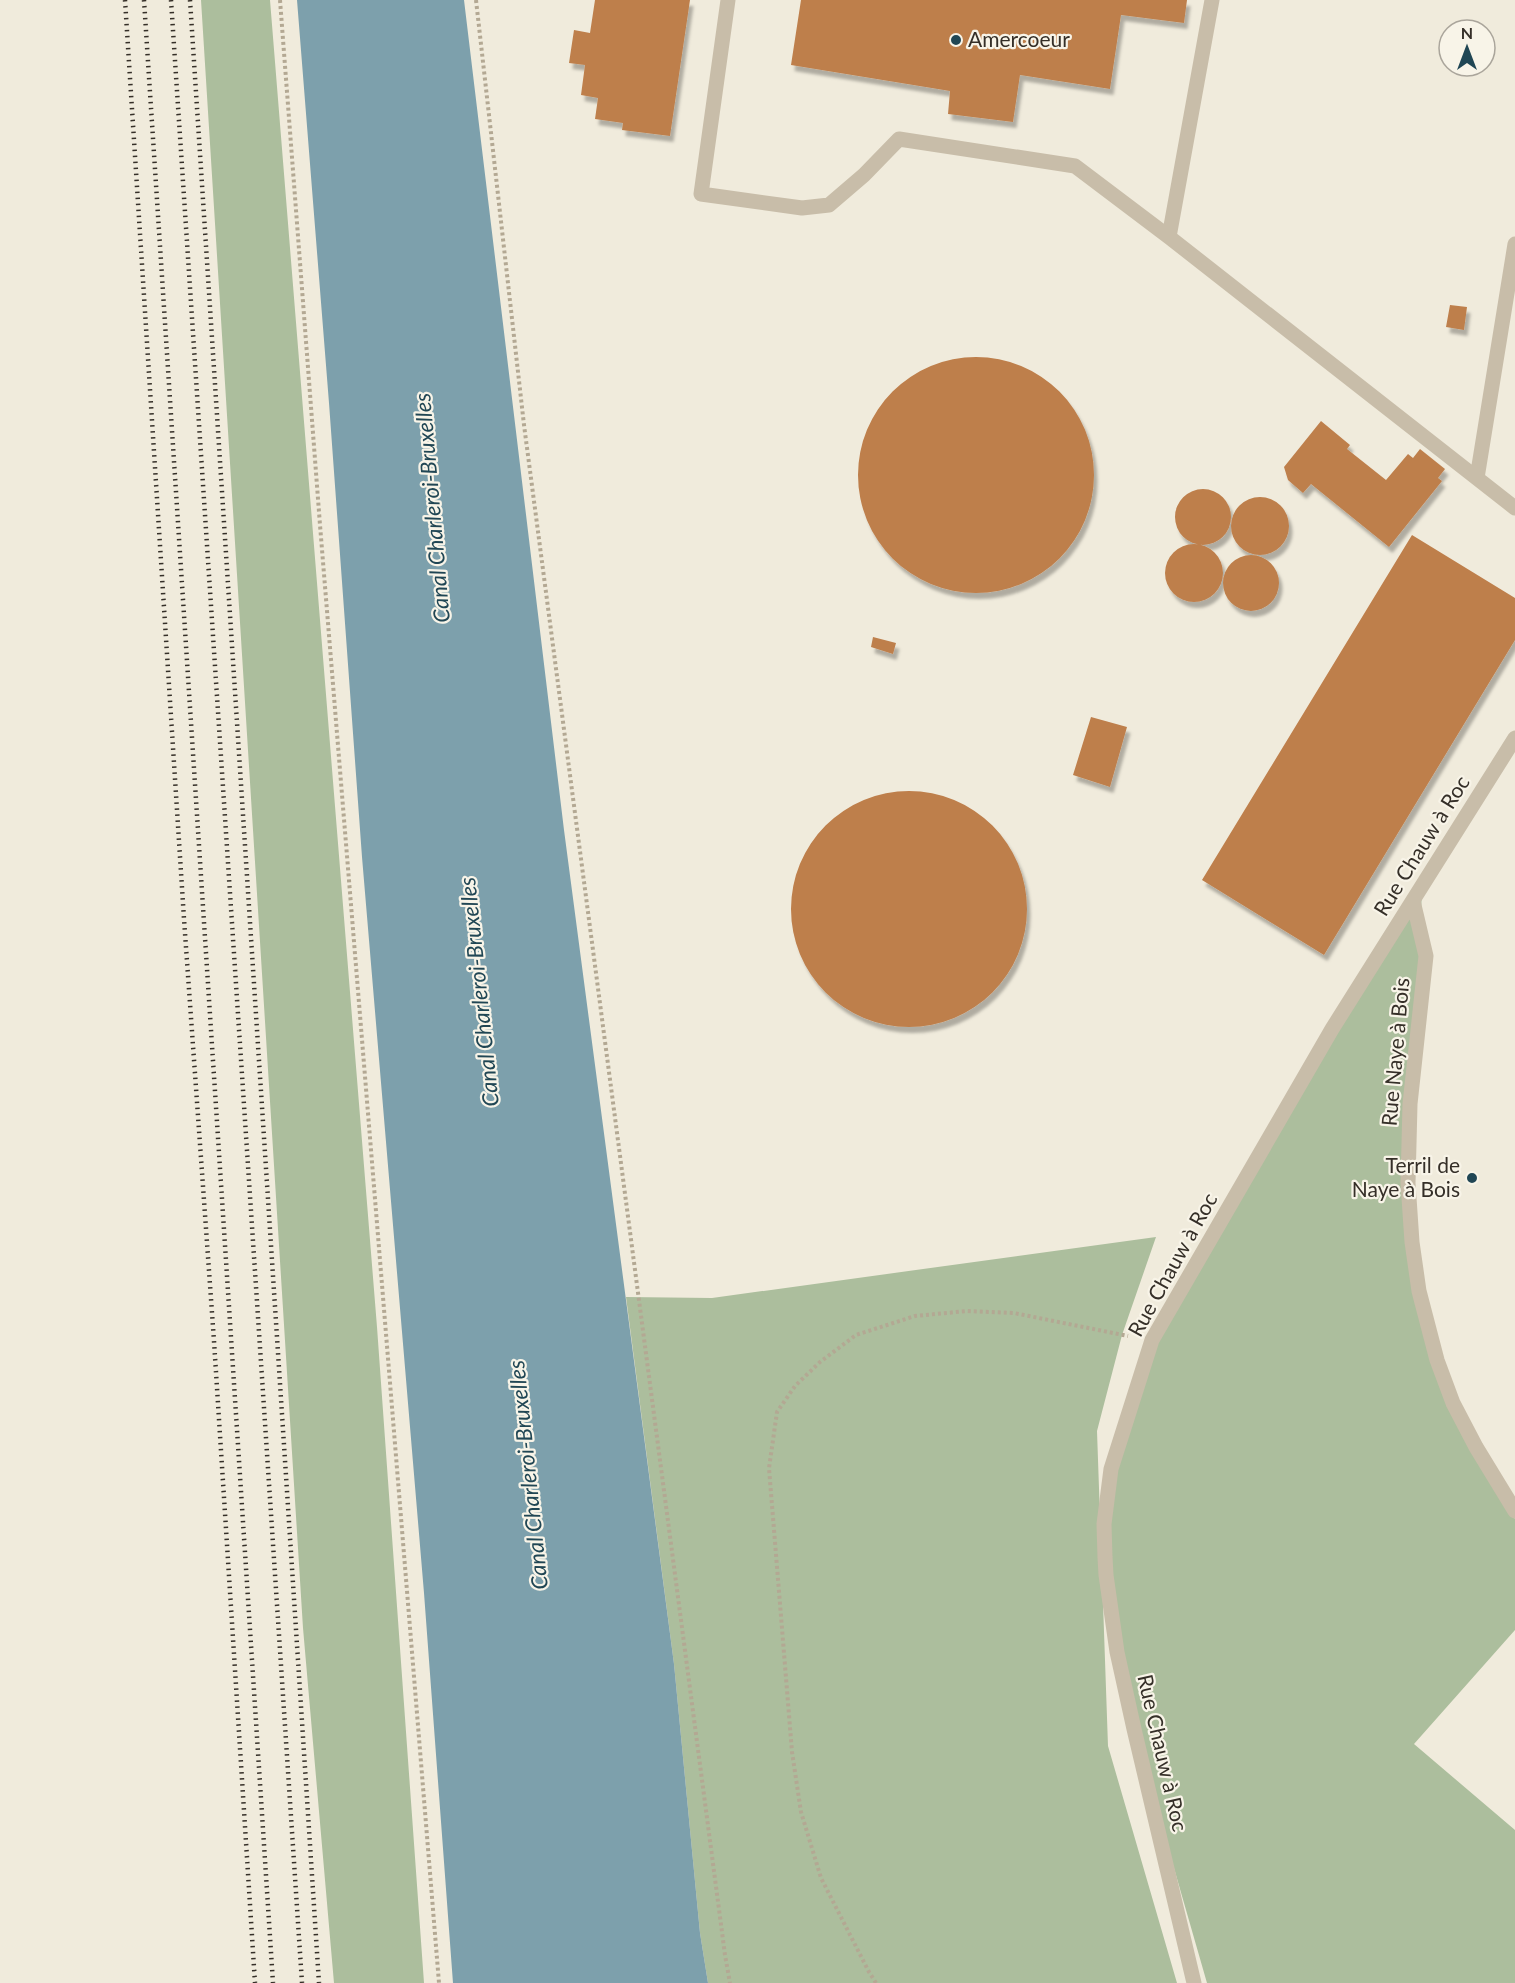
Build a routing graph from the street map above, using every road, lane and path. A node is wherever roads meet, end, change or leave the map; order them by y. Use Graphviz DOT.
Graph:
graph roads {
  1 [pos="280,0"];
  2 [pos="476,0"];
  3 [pos="728,0"];
  4 [pos="1212,0"];
  5 [pos="1169,237"];
  6 [pos="1515,244"];
  7 [pos="1477,478"];
  8 [pos="1515,508"];
  9 [pos="1515,738"];
  10 [pos="1413,901"];
  11 [pos="1152,1340"];
  12 [pos="1515,1510"];
  13 [pos="439,1983"];
  14 [pos="730,1983"];
  15 [pos="876,1983"];
  16 [pos="1194,1983"];
  1 -- 13 [label="path"];
  2 -- 14 [label="path"];
  3 -- 5 [label="street"];
  4 -- 5 [label="street"];
  5 -- 7 [label="street"];
  6 -- 7 [label="street"];
  7 -- 8 [label="street"];
  9 -- 10 [label="street, Rue Chauw à Roc"];
  10 -- 11 [label="street, Rue Chauw à Roc"];
  10 -- 12 [label="street, Rue Naye à Bois"];
  11 -- 15 [label="path"];
  11 -- 16 [label="street, Rue Chauw à Roc"];
}
